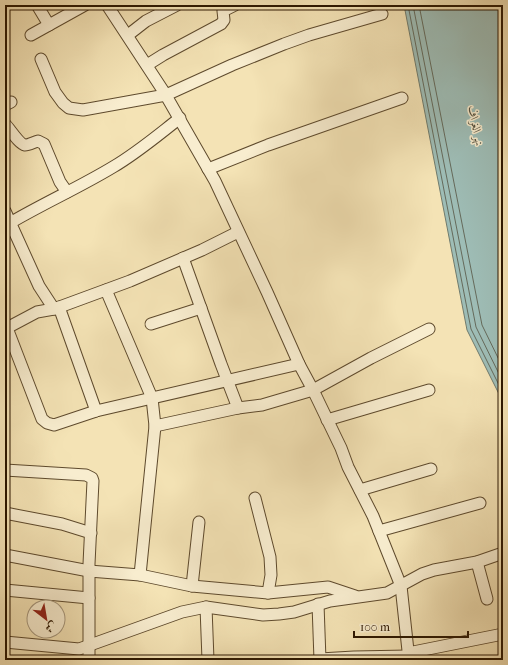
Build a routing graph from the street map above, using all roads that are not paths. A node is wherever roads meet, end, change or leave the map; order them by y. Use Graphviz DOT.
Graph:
graph roads {
  1 [pos="37,5"];
  2 [pos="85,5"];
  3 [pos="107,5"];
  4 [pos="177,5"];
  5 [pos="235,5"];
  6 [pos="382,14"];
  7 [pos="49,25"];
  8 [pos="31,35"];
  9 [pos="128,36"];
  10 [pos="41,59"];
  11 [pos="147,65"];
  12 [pos="166,95"];
  13 [pos="402,98"];
  14 [pos="180,118"];
  15 [pos="5,124"];
  16 [pos="208,169"];
  17 [pos="66,192"];
  18 [pos="5,211"];
  19 [pos="10,223"];
  20 [pos="238,232"];
  21 [pos="183,258"];
  22 [pos="106,290"];
  23 [pos="56,308"];
  24 [pos="201,308"];
  25 [pos="151,324"];
  26 [pos="6,328"];
  27 [pos="429,329"];
  28 [pos="299,364"];
  29 [pos="227,380"];
  30 [pos="313,390"];
  31 [pos="429,390"];
  32 [pos="152,398"];
  33 [pos="238,408"];
  34 [pos="96,411"];
  35 [pos="327,420"];
  36 [pos="155,426"];
  37 [pos="431,469"];
  38 [pos="5,470"];
  39 [pos="360,490"];
  40 [pos="256,498"];
  41 [pos="480,503"];
  42 [pos="5,513"];
  43 [pos="199,522"];
  44 [pos="379,531"];
  45 [pos="91,533"];
  46 [pos="503,553"];
  47 [pos="5,555"];
  48 [pos="477,562"];
  49 [pos="89,571"];
  50 [pos="140,575"];
  51 [pos="192,586"];
  52 [pos="401,586"];
  53 [pos="5,590"];
  54 [pos="268,593"];
  55 [pos="355,596"];
  56 [pos="89,598"];
  57 [pos="487,599"];
  58 [pos="318,604"];
  59 [pos="206,607"];
  60 [pos="503,634"];
  61 [pos="5,642"];
  62 [pos="89,645"];
  63 [pos="408,656"];
  64 [pos="320,659"];
  65 [pos="90,660"];
  66 [pos="208,660"];
  1 -- 7 [label="street"];
  2 -- 7 [label="street"];
  3 -- 9 [label="street"];
  4 -- 9 [label="street"];
  5 -- 11 [label="street"];
  6 -- 12 [label="street"];
  7 -- 8 [label="street"];
  9 -- 11 [label="street"];
  10 -- 12 [label="street"];
  11 -- 12 [label="street"];
  12 -- 14 [label="street"];
  13 -- 16 [label="street"];
  14 -- 16 [label="street"];
  14 -- 17 [label="street"];
  15 -- 17 [label="street"];
  16 -- 20 [label="street"];
  17 -- 19 [label="street"];
  18 -- 19 [label="street"];
  19 -- 23 [label="street"];
  20 -- 21 [label="street"];
  20 -- 28 [label="street"];
  21 -- 22 [label="street"];
  21 -- 24 [label="street"];
  22 -- 23 [label="street"];
  22 -- 32 [label="street"];
  23 -- 26 [label="street"];
  23 -- 34 [label="street"];
  24 -- 25 [label="street"];
  24 -- 29 [label="street"];
  26 -- 34 [label="street"];
  27 -- 30 [label="street"];
  28 -- 29 [label="street"];
  28 -- 30 [label="street"];
  29 -- 32 [label="street"];
  29 -- 33 [label="street"];
  30 -- 33 [label="street"];
  30 -- 35 [label="street"];
  31 -- 35 [label="street"];
  32 -- 34 [label="street"];
  32 -- 36 [label="street"];
  33 -- 36 [label="street"];
  35 -- 39 [label="street"];
  36 -- 50 [label="street"];
  37 -- 39 [label="street"];
  38 -- 45 [label="street"];
  39 -- 44 [label="street"];
  40 -- 54 [label="street"];
  41 -- 44 [label="street"];
  42 -- 45 [label="street"];
  43 -- 51 [label="street"];
  44 -- 52 [label="street"];
  45 -- 49 [label="street"];
  46 -- 48 [label="street"];
  47 -- 49 [label="street"];
  48 -- 52 [label="street"];
  48 -- 57 [label="street"];
  49 -- 50 [label="street"];
  49 -- 56 [label="street"];
  50 -- 51 [label="street"];
  51 -- 54 [label="street"];
  52 -- 55 [label="street"];
  52 -- 63 [label="street"];
  53 -- 56 [label="street"];
  54 -- 55 [label="street"];
  55 -- 58 [label="street"];
  56 -- 62 [label="street"];
  58 -- 59 [label="street"];
  58 -- 64 [label="street"];
  59 -- 62 [label="street"];
  59 -- 66 [label="street"];
  60 -- 63 [label="street"];
  61 -- 62 [label="street"];
  62 -- 65 [label="street"];
  63 -- 64 [label="street"];
}
